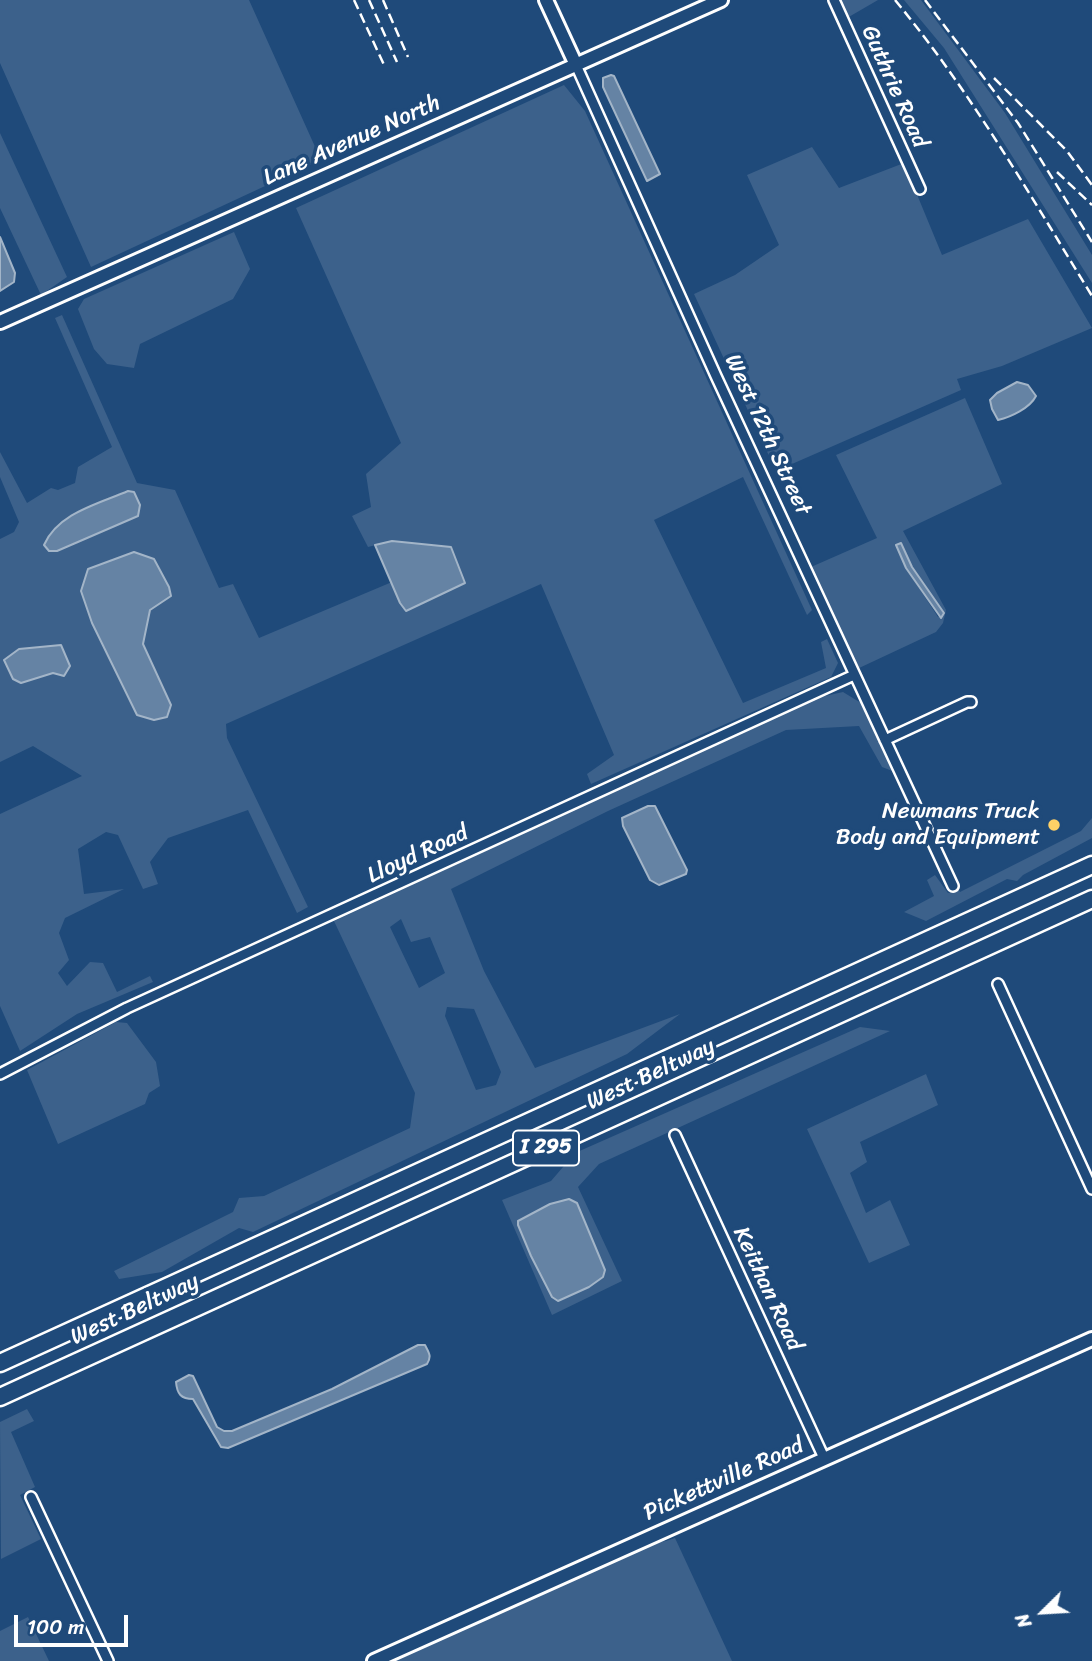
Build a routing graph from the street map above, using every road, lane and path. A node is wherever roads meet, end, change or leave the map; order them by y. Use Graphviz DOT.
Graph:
graph roads {
  1 [pos="546,0"];
  2 [pos="721,0"];
  3 [pos="834,0"];
  4 [pos="576,65"];
  5 [pos="920,189"];
  6 [pos="0,322"];
  7 [pos="854,675"];
  8 [pos="971,702"];
  9 [pos="885,740"];
  10 [pos="1092,865"];
  11 [pos="953,886"];
  12 [pos="1092,899"];
  13 [pos="998,984"];
  14 [pos="0,1074"];
  15 [pos="675,1135"];
  16 [pos="1092,1189"];
  17 [pos="1092,1339"];
  18 [pos="0,1363"];
  19 [pos="0,1397"];
  20 [pos="824,1458"];
  21 [pos="31,1496"];
  22 [pos="108,1661"];
  23 [pos="374,1661"];
  1 -- 4 [label="street, West 12th Street"];
  2 -- 4 [label="street, Lane Avenue North"];
  3 -- 5 [label="street, Guthrie Road"];
  4 -- 6 [label="street, Lane Avenue North"];
  4 -- 7 [label="street, West 12th Street"];
  7 -- 9 [label="street, West 12th Street"];
  7 -- 14 [label="street, Lloyd Road"];
  8 -- 9 [label="street"];
  9 -- 11 [label="street, West 12th Street"];
  10 -- 18 [label="highway, West Beltway / I 295"];
  12 -- 19 [label="highway, West Beltway / I 295"];
  13 -- 16 [label="street"];
  15 -- 20 [label="street, Keithan Road"];
  17 -- 20 [label="street, Pickettville Road"];
  20 -- 23 [label="street, Pickettville Road"];
  21 -- 22 [label="street"];
}
